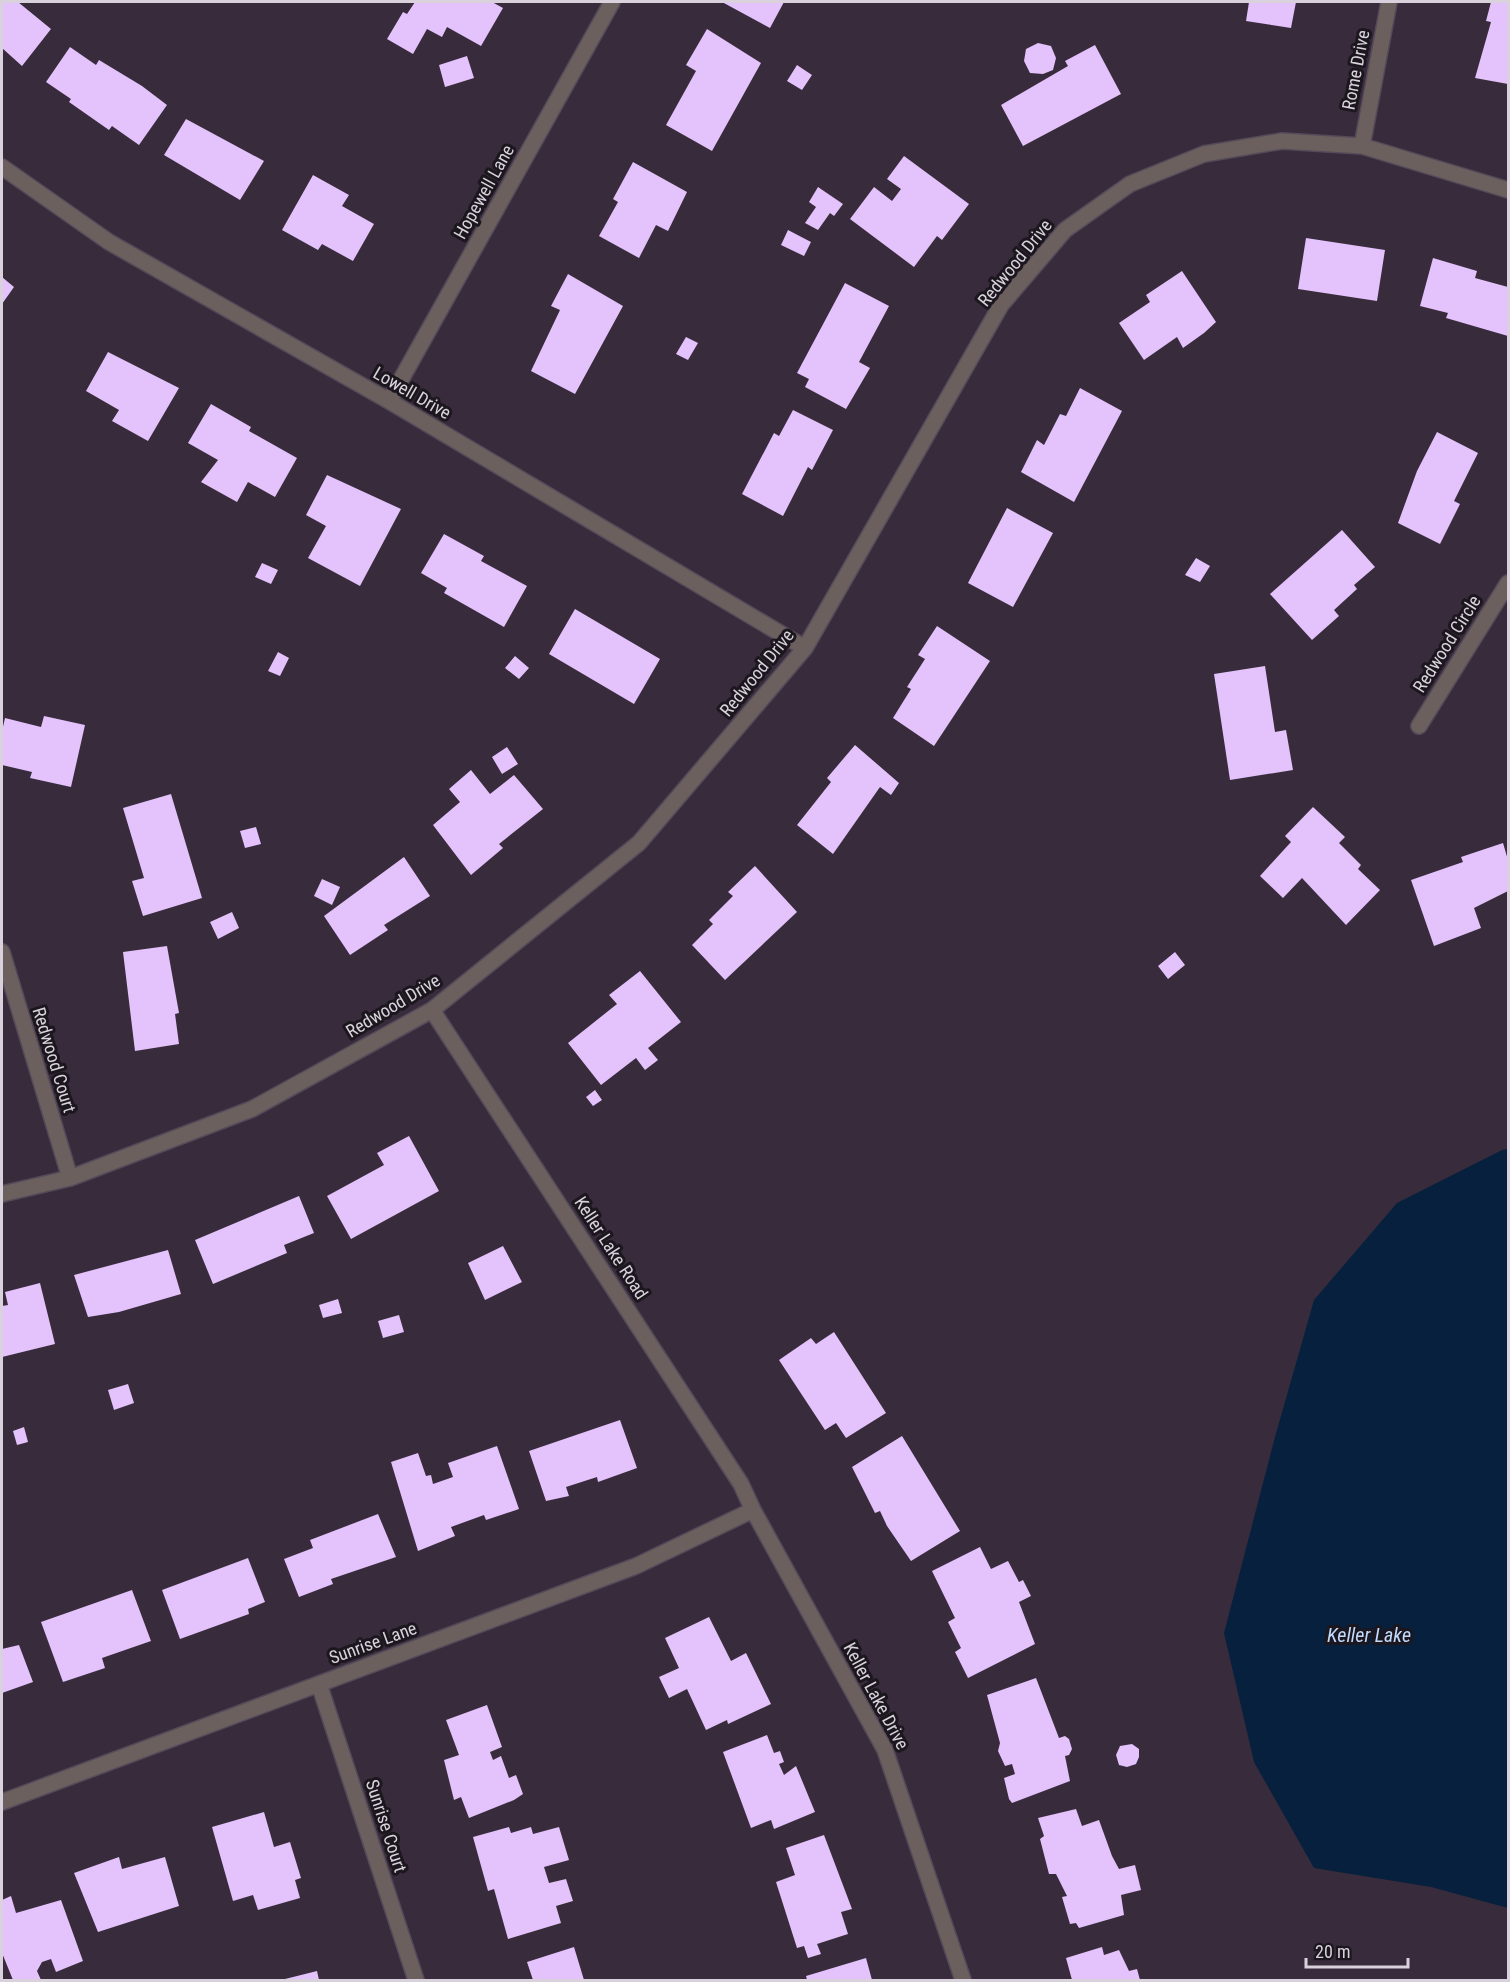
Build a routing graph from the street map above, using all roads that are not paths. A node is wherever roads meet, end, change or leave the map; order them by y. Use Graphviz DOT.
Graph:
graph roads {
  1 [pos="612,2"];
  2 [pos="1389,2"];
  3 [pos="1362,146"];
  4 [pos="2,167"];
  5 [pos="1509,190"];
  6 [pos="389,401"];
  7 [pos="1509,584"];
  8 [pos="805,648"];
  9 [pos="1419,726"];
  10 [pos="2,952"];
  11 [pos="432,1010"];
  12 [pos="70,1178"];
  13 [pos="2,1194"];
  14 [pos="753,1510"];
  15 [pos="319,1684"];
  16 [pos="2,1802"];
  17 [pos="416,1980"];
  18 [pos="963,1980"];
  1 -- 6 [label="street, Hopewell Lane"];
  2 -- 3 [label="street, Rome Drive"];
  3 -- 5 [label="street, Redwood Drive"];
  3 -- 8 [label="street, Redwood Drive"];
  4 -- 6 [label="street, Lowell Drive"];
  6 -- 8 [label="street, Lowell Drive"];
  7 -- 9 [label="street, Redwood Circle"];
  8 -- 11 [label="street, Redwood Drive"];
  10 -- 12 [label="street, Redwood Court"];
  11 -- 12 [label="street, Redwood Drive"];
  11 -- 14 [label="street, Keller Lake Road"];
  12 -- 13 [label="street, Redwood Drive"];
  14 -- 15 [label="street, Sunrise Lane"];
  14 -- 18 [label="street, Keller Lake Drive"];
  15 -- 16 [label="street, Sunrise Lane"];
  15 -- 17 [label="street, Sunrise Court"];
}
